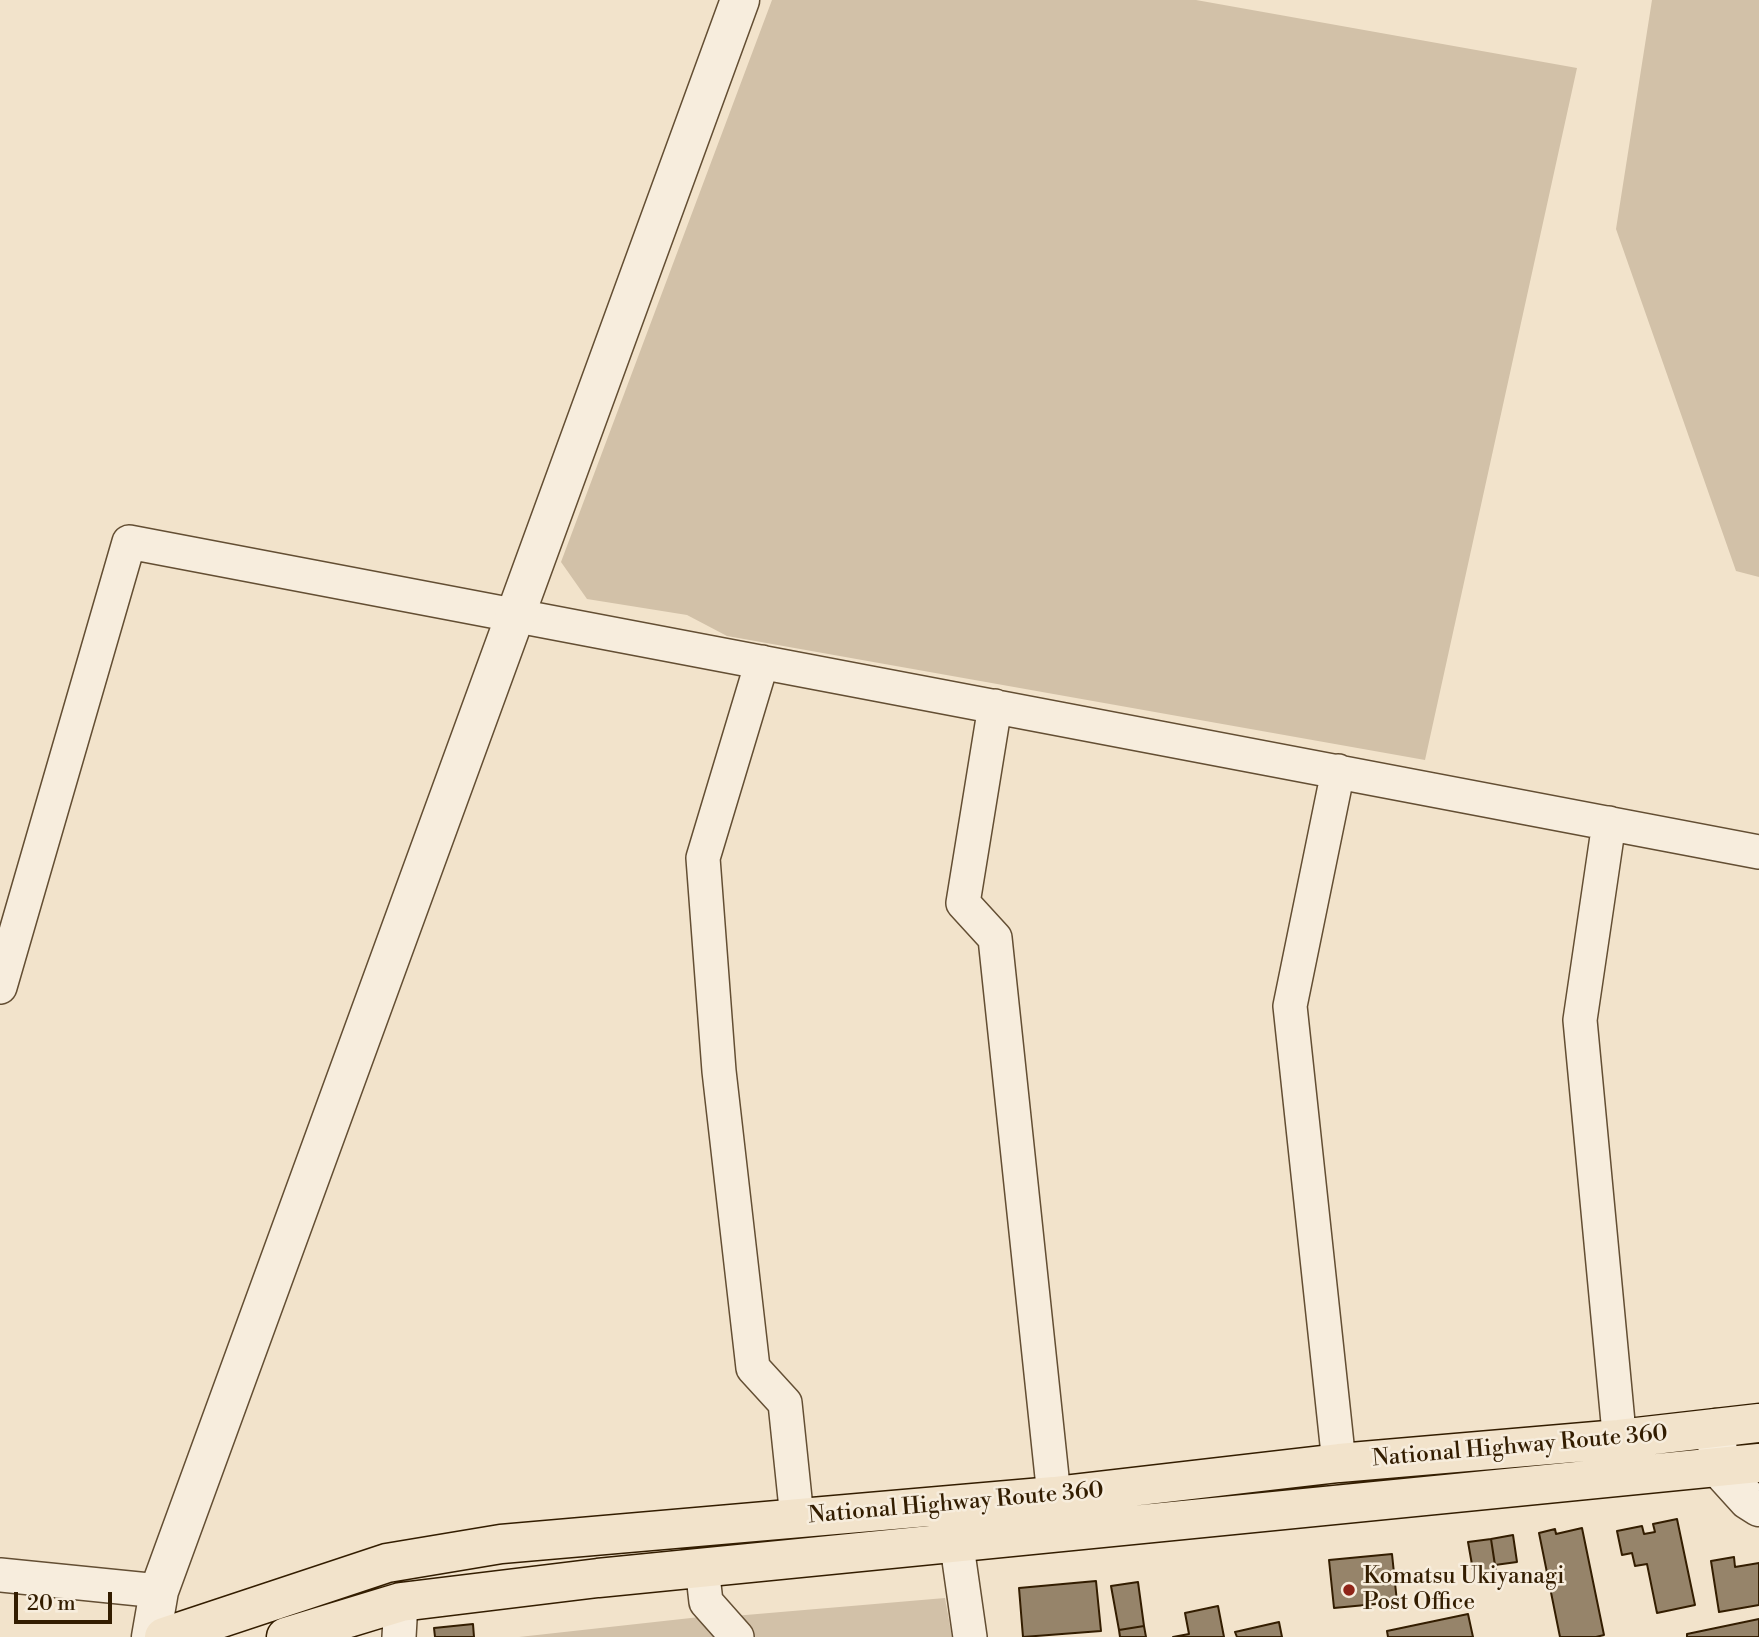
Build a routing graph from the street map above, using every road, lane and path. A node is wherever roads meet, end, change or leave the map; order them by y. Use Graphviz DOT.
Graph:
graph roads {
  1 [pos="740,0"];
  2 [pos="514,616"];
  3 [pos="762,662"];
  4 [pos="995,706"];
  5 [pos="1338,771"];
  6 [pos="1609,823"];
  7 [pos="1759,852"];
  8 [pos="0,987"];
  9 [pos="1759,1423"];
  10 [pos="1716,1428"];
  11 [pos="1619,1439"];
  12 [pos="1339,1463"];
  13 [pos="1759,1463"];
  14 [pos="1719,1468"];
  15 [pos="1623,1478"];
  16 [pos="1054,1496"];
  17 [pos="952,1505"];
  18 [pos="1759,1507"];
  19 [pos="797,1518"];
  20 [pos="956,1544"];
  21 [pos="702,1567"];
  22 [pos="0,1575"];
  23 [pos="159,1591"];
  24 [pos="400,1620"];
  25 [pos="151,1637"];
  26 [pos="164,1637"];
  27 [pos="286,1637"];
  28 [pos="737,1637"];
  29 [pos="970,1637"];
  1 -- 2 [label="street"];
  2 -- 3 [label="street"];
  2 -- 8 [label="street"];
  2 -- 23 [label="street"];
  3 -- 4 [label="street"];
  3 -- 19 [label="street"];
  4 -- 5 [label="street"];
  4 -- 16 [label="street"];
  5 -- 6 [label="street"];
  5 -- 12 [label="street"];
  6 -- 7 [label="street"];
  6 -- 11 [label="street"];
  9 -- 10 [label="highway, National Highway Route 360"];
  10 -- 11 [label="highway, National Highway Route 360"];
  10 -- 14 [label="street"];
  11 -- 12 [label="highway, National Highway Route 360"];
  11 -- 15 [label="street"];
  12 -- 16 [label="highway, National Highway Route 360"];
  13 -- 14 [label="highway, National Highway Route 360"];
  14 -- 15 [label="highway, National Highway Route 360"];
  14 -- 18 [label="street"];
  15 -- 20 [label="highway, National Highway Route 360"];
  16 -- 17 [label="highway, National Highway Route 360"];
  17 -- 19 [label="highway, National Highway Route 360"];
  17 -- 20 [label="street"];
  19 -- 26 [label="highway, National Highway Route 360"];
  20 -- 21 [label="highway, National Highway Route 360"];
  20 -- 29 [label="street"];
  21 -- 24 [label="highway, National Highway Route 360"];
  21 -- 28 [label="street"];
  22 -- 23 [label="street"];
  23 -- 25 [label="street"];
  24 -- 27 [label="highway, National Highway Route 360"];
}
